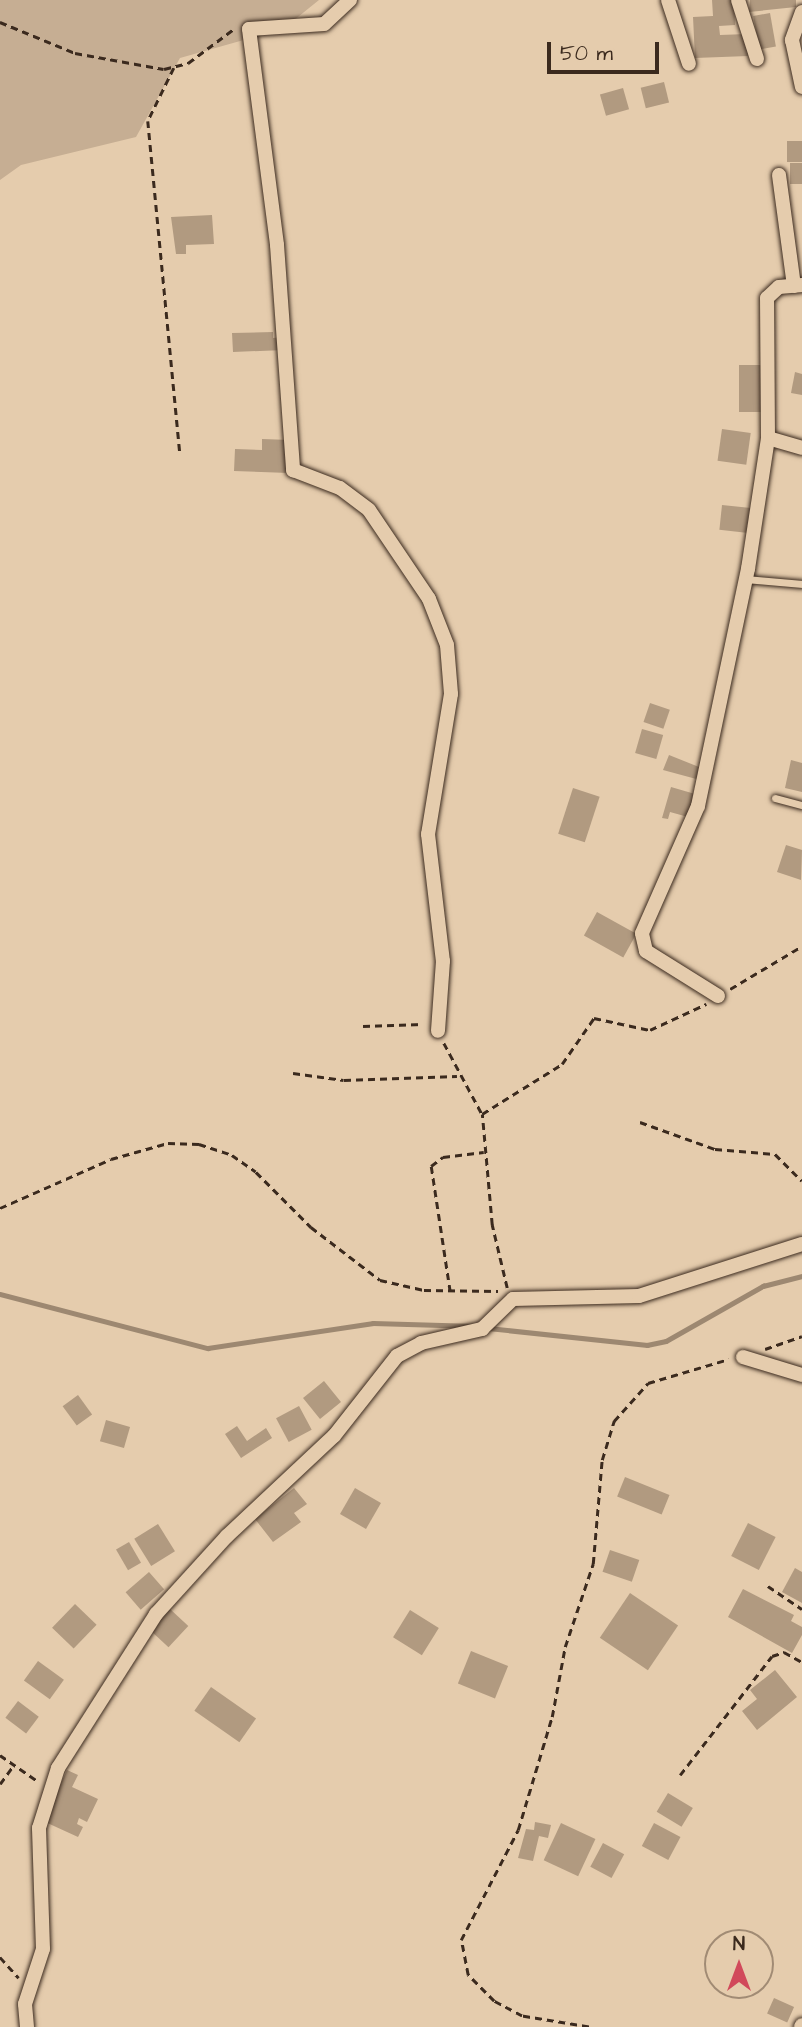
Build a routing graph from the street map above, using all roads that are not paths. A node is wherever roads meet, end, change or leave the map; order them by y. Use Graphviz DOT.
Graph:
graph roads {
  1 [pos="350,0"];
  2 [pos="668,0"];
  3 [pos="738,0"];
  4 [pos="802,12"];
  5 [pos="757,59"];
  6 [pos="688,64"];
  7 [pos="802,87"];
  8 [pos="779,175"];
  9 [pos="798,286"];
  10 [pos="768,438"];
  11 [pos="802,448"];
  12 [pos="746,579"];
  13 [pos="802,584"];
  14 [pos="775,798"];
  15 [pos="802,805"];
  16 [pos="718,996"];
  17 [pos="438,1031"];
  18 [pos="802,1244"];
  19 [pos="743,1357"];
  20 [pos="802,1375"];
  21 [pos="27,2027"];
  1 -- 17 [label="street"];
  2 -- 6 [label="street"];
  3 -- 5 [label="street"];
  4 -- 7 [label="street"];
  8 -- 9 [label="street"];
  9 -- 10 [label="street"];
  10 -- 11 [label="street"];
  10 -- 12 [label="street"];
  12 -- 13 [label="lane"];
  12 -- 16 [label="street"];
  14 -- 15 [label="lane"];
  18 -- 21 [label="street"];
  19 -- 20 [label="street"];
}
